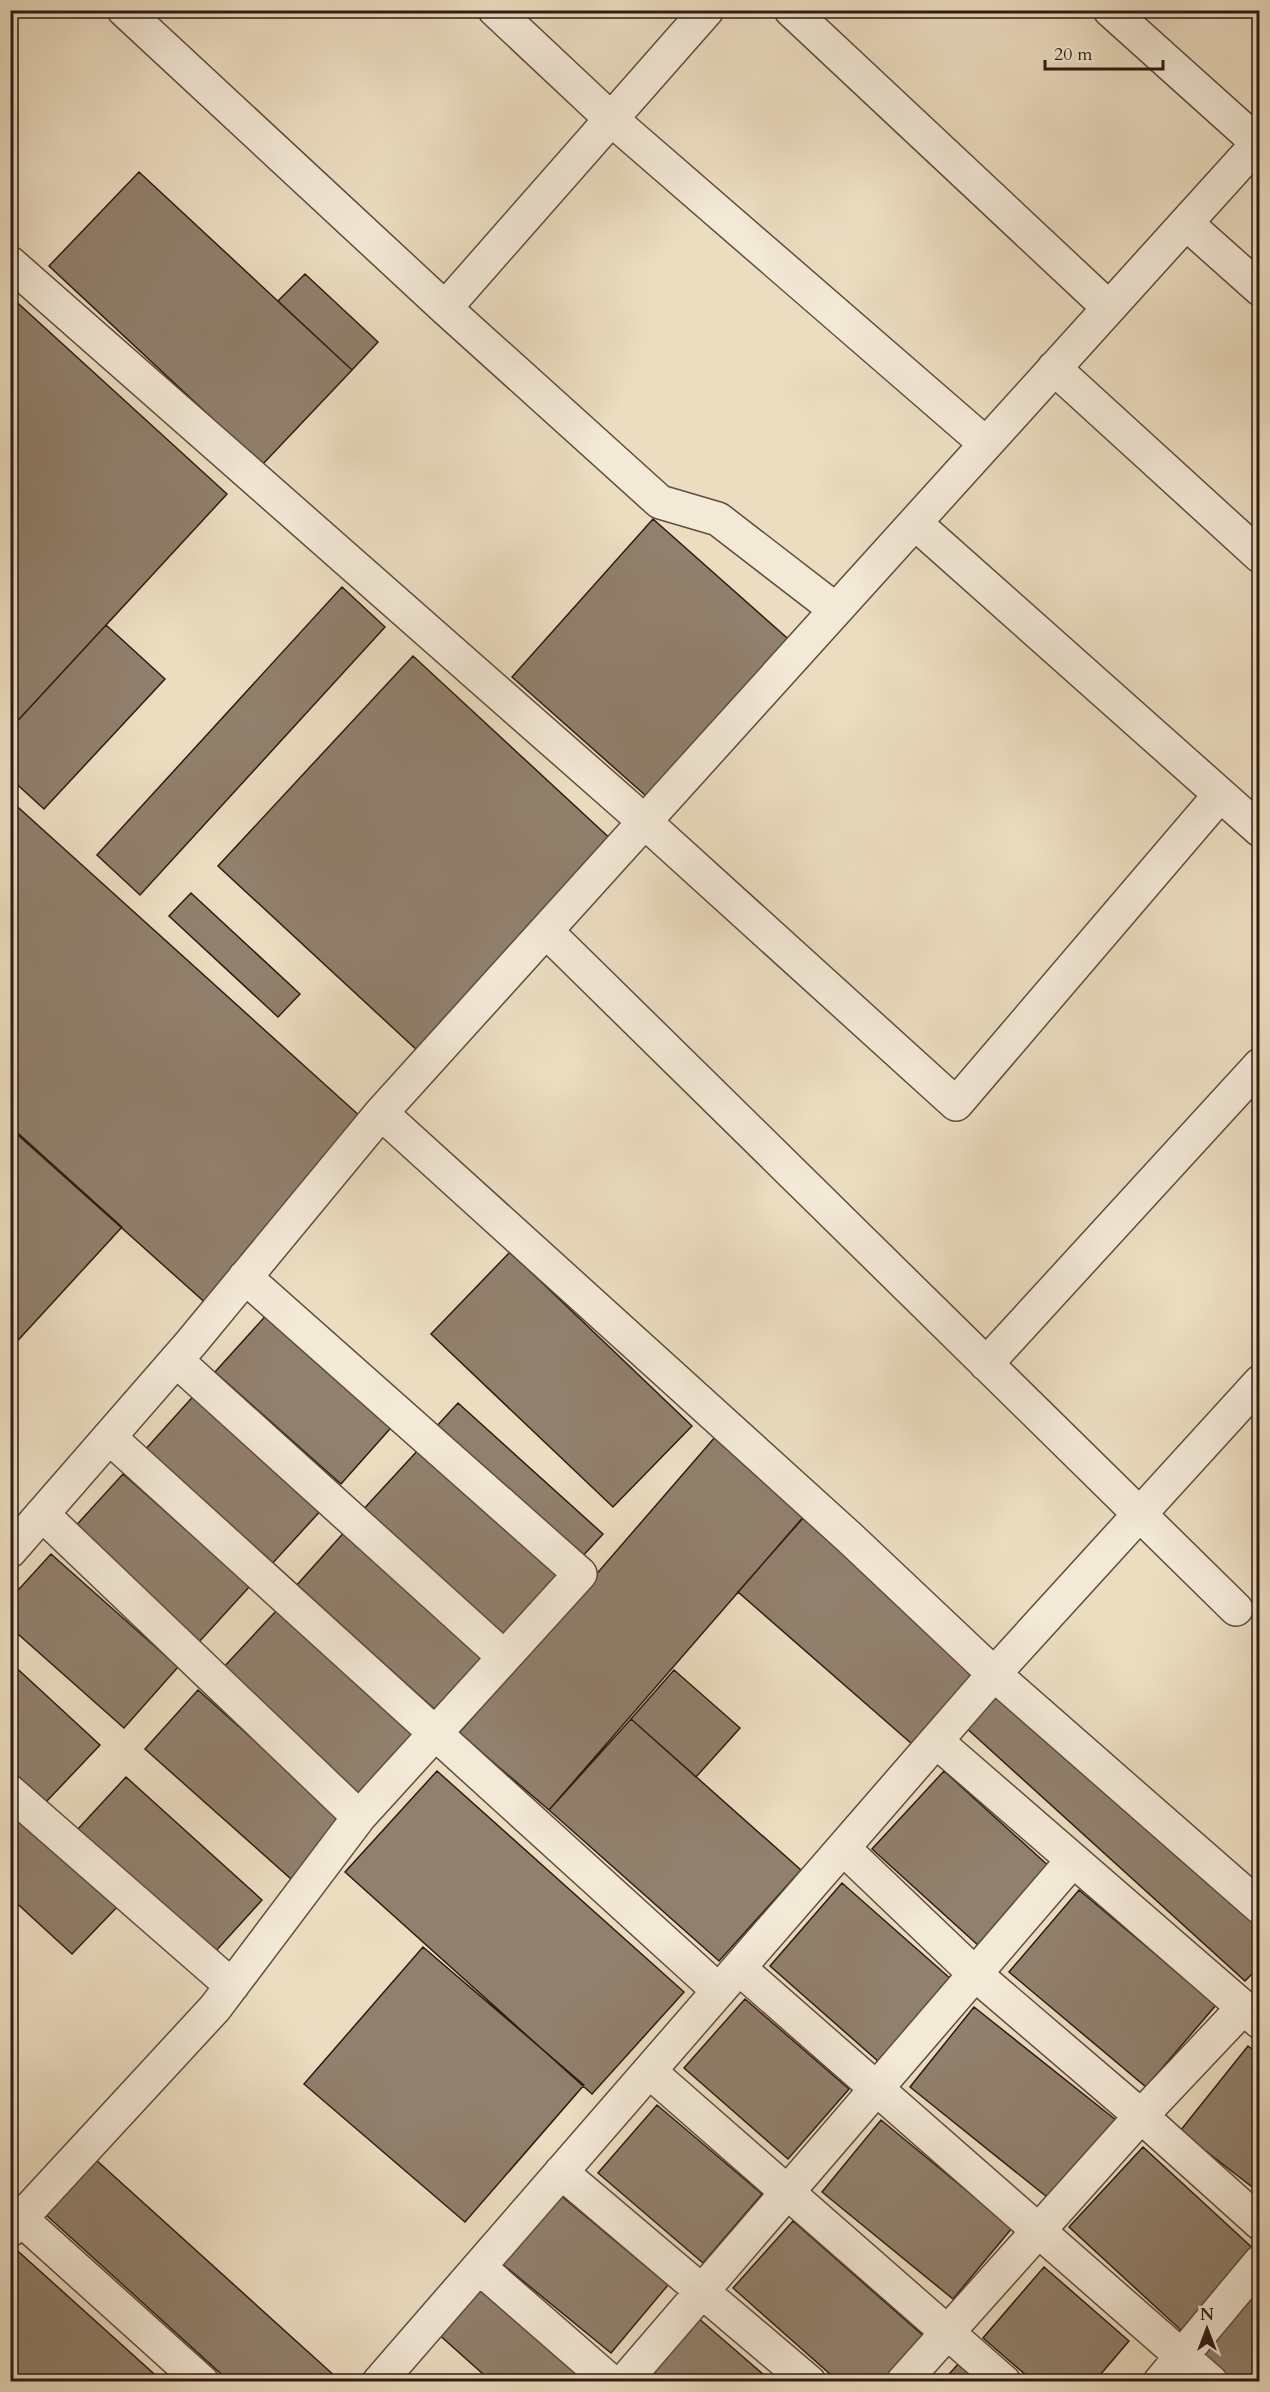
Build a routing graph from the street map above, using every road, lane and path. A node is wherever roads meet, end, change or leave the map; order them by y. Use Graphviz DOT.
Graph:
graph roads {
  1 [pos="124,10"];
  2 [pos="495,10"];
  3 [pos="707,10"];
  4 [pos="791,10"];
  5 [pos="1110,10"];
  6 [pos="610,118"];
  7 [pos="1259,142"];
  8 [pos="1186,223"];
  9 [pos="10,264"];
  10 [pos="1260,289"];
  11 [pos="445,308"];
  12 [pos="1109,308"];
  13 [pos="1054,369"];
  14 [pos="986,444"];
  15 [pos="915,523"];
  16 [pos="1260,556"];
  17 [pos="836,610"];
  18 [pos="1220,795"];
  19 [pos="645,822"];
  20 [pos="1260,830"];
  21 [pos="546,931"];
  22 [pos="1260,1065"];
  23 [pos="381,1113"];
  24 [pos="245,1277"];
  25 [pos="176,1360"];
  26 [pos="986,1364"];
  27 [pos="1260,1382"];
  28 [pos="109,1437"];
  29 [pos="42,1514"];
  30 [pos="1139,1514"];
  31 [pos="10,1551"];
  32 [pos="1236,1609"];
  33 [pos="504,1657"];
  34 [pos="994,1674"];
  35 [pos="436,1733"];
  36 [pos="936,1741"];
  37 [pos="10,1792"];
  38 [pos="359,1817"];
  39 [pos="843,1848"];
  40 [pos="1073,1860"];
  41 [pos="1260,1907"];
  42 [pos="975,1974"];
  43 [pos="729,1979"];
  44 [pos="232,1986"];
  45 [pos="1252,2015"];
  46 [pos="649,2071"];
  47 [pos="877,2087"];
  48 [pos="1141,2116"];
  49 [pos="561,2172"];
  50 [pos="787,2192"];
  51 [pos="1260,2223"];
  52 [pos="16,2224"];
  53 [pos="1040,2231"];
  54 [pos="1260,2262"];
  55 [pos="479,2267"];
  56 [pos="702,2291"];
  57 [pos="947,2332"];
  58 [pos="1181,2356"];
  59 [pos="202,2382"];
  60 [pos="379,2382"];
  61 [pos="611,2382"];
  62 [pos="624,2382"];
  63 [pos="809,2382"];
  64 [pos="903,2382"];
  65 [pos="1004,2382"];
  66 [pos="1160,2382"];
  67 [pos="1211,2382"];
  1 -- 11 [label="street"];
  2 -- 6 [label="street"];
  3 -- 6 [label="street"];
  4 -- 12 [label="street"];
  5 -- 7 [label="street"];
  6 -- 11 [label="street"];
  6 -- 14 [label="street"];
  7 -- 8 [label="street"];
  8 -- 10 [label="street"];
  8 -- 12 [label="street"];
  9 -- 19 [label="street"];
  11 -- 17 [label="street"];
  12 -- 13 [label="street"];
  13 -- 14 [label="street"];
  13 -- 16 [label="street"];
  14 -- 15 [label="street"];
  15 -- 17 [label="street"];
  15 -- 18 [label="street"];
  17 -- 19 [label="street"];
  18 -- 19 [label="street"];
  18 -- 20 [label="street"];
  19 -- 21 [label="street"];
  21 -- 23 [label="street"];
  21 -- 26 [label="street"];
  22 -- 26 [label="street"];
  23 -- 24 [label="street"];
  23 -- 34 [label="street"];
  24 -- 25 [label="street"];
  24 -- 33 [label="street"];
  25 -- 28 [label="street"];
  25 -- 33 [label="street"];
  26 -- 30 [label="street"];
  27 -- 30 [label="street"];
  28 -- 29 [label="street"];
  28 -- 35 [label="street"];
  29 -- 31 [label="street"];
  29 -- 38 [label="street"];
  30 -- 32 [label="street"];
  30 -- 34 [label="street"];
  33 -- 35 [label="street"];
  34 -- 36 [label="street"];
  34 -- 41 [label="street"];
  35 -- 38 [label="street"];
  35 -- 43 [label="street"];
  36 -- 39 [label="street"];
  36 -- 40 [label="street"];
  37 -- 44 [label="street"];
  38 -- 44 [label="street"];
  39 -- 42 [label="street"];
  39 -- 43 [label="street"];
  40 -- 42 [label="street"];
  40 -- 45 [label="street"];
  42 -- 47 [label="street"];
  42 -- 48 [label="street"];
  43 -- 46 [label="street"];
  43 -- 47 [label="street"];
  44 -- 52 [label="street"];
  45 -- 48 [label="street"];
  46 -- 49 [label="street"];
  46 -- 50 [label="street"];
  47 -- 50 [label="street"];
  47 -- 53 [label="street"];
  48 -- 51 [label="street"];
  48 -- 53 [label="street"];
  49 -- 55 [label="street"];
  49 -- 56 [label="street"];
  50 -- 56 [label="street"];
  50 -- 57 [label="street"];
  52 -- 59 [label="street"];
  53 -- 57 [label="street"];
  53 -- 58 [label="street"];
  54 -- 58 [label="street"];
  55 -- 60 [label="street"];
  55 -- 61 [label="street"];
  56 -- 62 [label="street"];
  56 -- 63 [label="street"];
  57 -- 64 [label="street"];
  57 -- 65 [label="street"];
  58 -- 66 [label="street"];
  58 -- 67 [label="street"];
}
